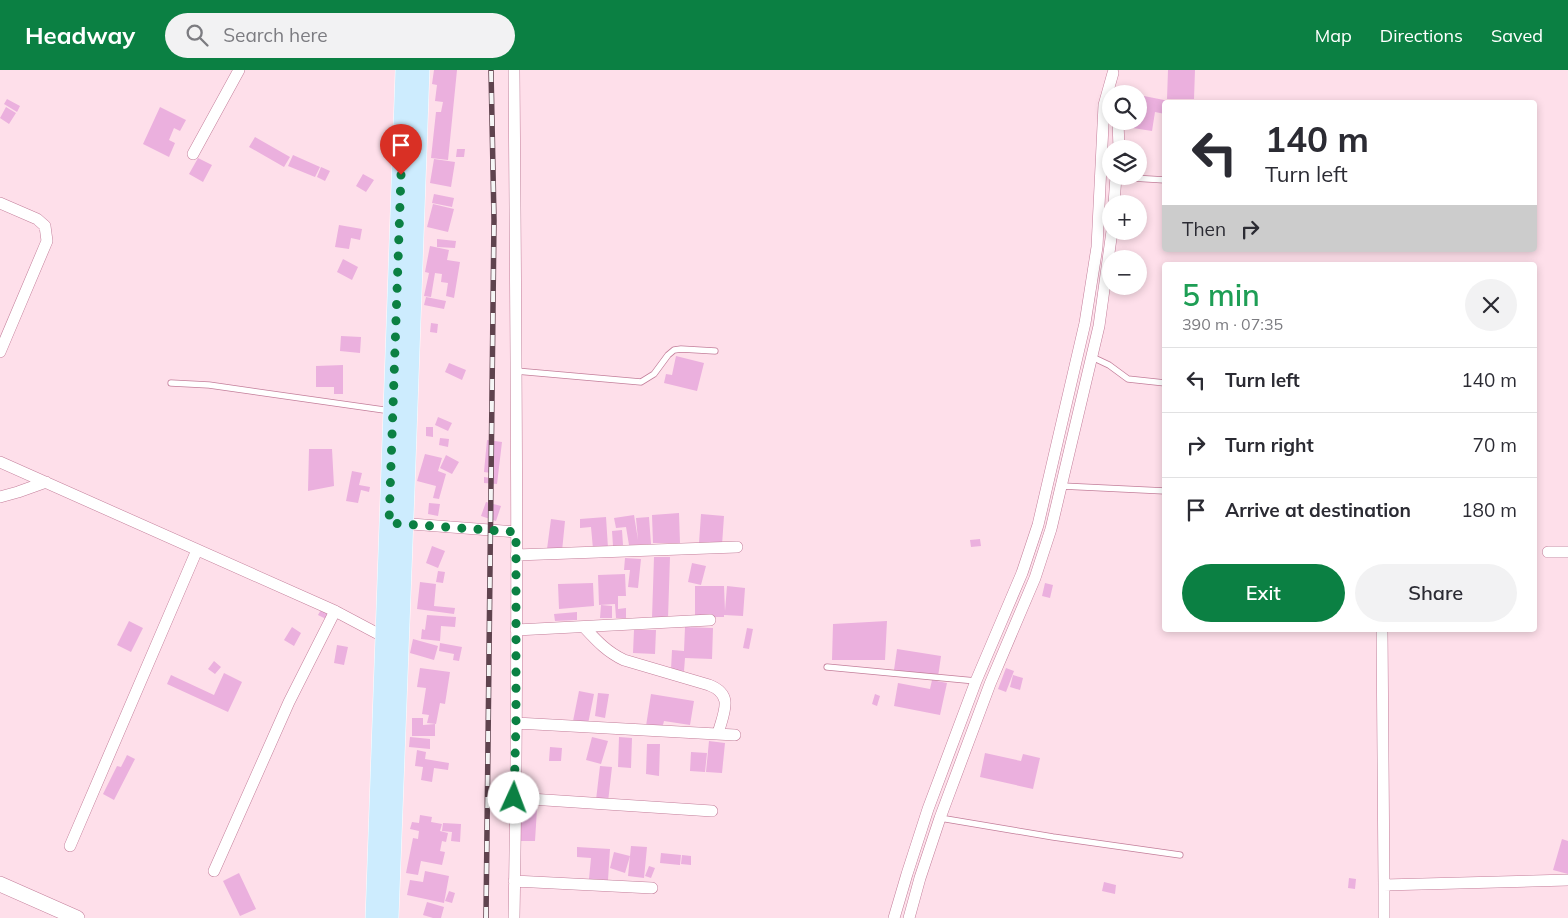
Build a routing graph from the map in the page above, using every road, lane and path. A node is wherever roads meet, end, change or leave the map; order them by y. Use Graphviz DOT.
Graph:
graph roads {
  1 [pos="239,70"];
  2 [pos="405,70"];
  3 [pos="420,70"];
  4 [pos="514,70"];
  5 [pos="1113,72"];
  6 [pos="1114,85"];
  7 [pos="193,154"];
  8 [pos="1147,179"];
  9 [pos="1162,180"];
  10 [pos="0,204"];
  11 [pos="1111,240"];
  12 [pos="715,351"];
  13 [pos="0,352"];
  14 [pos="1092,357"];
  15 [pos="516,371"];
  16 [pos="171,383"];
  17 [pos="1162,384"];
  18 [pos="393,412"];
  19 [pos="0,462"];
  20 [pos="46,482"];
  21 [pos="1062,486"];
  22 [pos="1162,491"];
  23 [pos="0,497"];
  24 [pos="396,523"];
  25 [pos="516,532"];
  26 [pos="737,547"];
  27 [pos="197,550"];
  28 [pos="1548,552"];
  29 [pos="1568,552"];
  30 [pos="516,555"];
  31 [pos="334,611"];
  32 [pos="710,620"];
  33 [pos="584,627"];
  34 [pos="516,630"];
  35 [pos="1382,632"];
  36 [pos="384,638"];
  37 [pos="827,667"];
  38 [pos="976,681"];
  39 [pos="516,723"];
  40 [pos="718,734"];
  41 [pos="735,736"];
  42 [pos="514,798"];
  43 [pos="712,811"];
  44 [pos="940,818"];
  45 [pos="70,846"];
  46 [pos="1180,855"];
  47 [pos="214,871"];
  48 [pos="1568,880"];
  49 [pos="514,881"];
  50 [pos="0,884"];
  51 [pos="1384,885"];
  52 [pos="652,888"];
  53 [pos="77,918"];
  54 [pos="375,918"];
  55 [pos="390,918"];
  56 [pos="514,918"];
  57 [pos="894,918"];
  58 [pos="909,918"];
  59 [pos="1384,918"];
  1 -- 7 [label="street"];
  2 -- 18 [label="main road"];
  3 -- 24 [label="main road"];
  4 -- 15 [label="street"];
  5 -- 6 [label="street"];
  5 -- 38 [label="street"];
  8 -- 9 [label="lane"];
  10 -- 13 [label="street"];
  11 -- 14 [label="street"];
  12 -- 15 [label="lane"];
  14 -- 17 [label="lane"];
  14 -- 21 [label="street"];
  15 -- 25 [label="street"];
  16 -- 18 [label="lane"];
  18 -- 24 [label="main road"];
  19 -- 20 [label="street"];
  20 -- 23 [label="street"];
  20 -- 27 [label="street"];
  21 -- 22 [label="lane"];
  21 -- 44 [label="street"];
  24 -- 25 [label="street"];
  24 -- 36 [label="main road"];
  24 -- 55 [label="main road"];
  25 -- 30 [label="street"];
  26 -- 30 [label="street"];
  27 -- 31 [label="street"];
  27 -- 45 [label="street"];
  28 -- 29 [label="street"];
  30 -- 34 [label="street"];
  31 -- 36 [label="street"];
  31 -- 47 [label="street"];
  32 -- 33 [label="street"];
  33 -- 34 [label="street"];
  33 -- 40 [label="street"];
  34 -- 39 [label="street"];
  35 -- 51 [label="street"];
  36 -- 54 [label="main road"];
  37 -- 38 [label="lane"];
  38 -- 57 [label="street"];
  39 -- 40 [label="street"];
  39 -- 42 [label="street"];
  40 -- 41 [label="street"];
  42 -- 43 [label="street"];
  42 -- 49 [label="street"];
  44 -- 46 [label="lane"];
  44 -- 58 [label="street"];
  48 -- 51 [label="street"];
  49 -- 52 [label="street"];
  49 -- 56 [label="street"];
  50 -- 53 [label="street"];
  51 -- 59 [label="street"];
}
